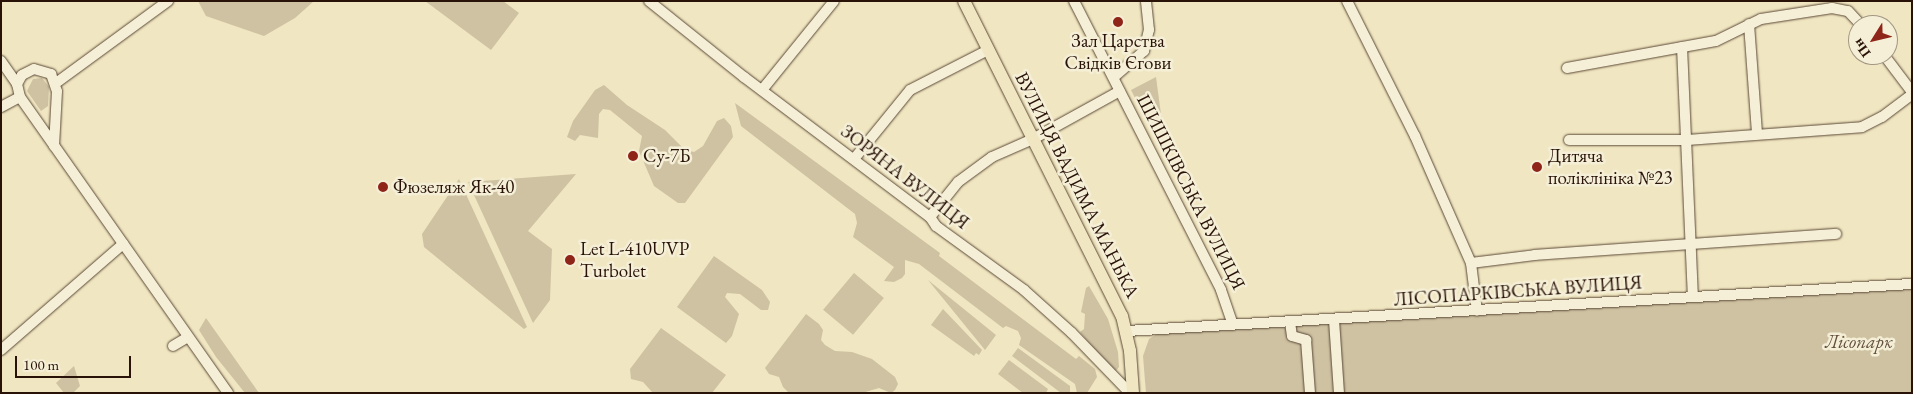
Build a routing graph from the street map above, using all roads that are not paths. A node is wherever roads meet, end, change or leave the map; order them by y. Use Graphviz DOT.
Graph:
graph roads {
  1 [pos="168,1"];
  2 [pos="649,1"];
  3 [pos="834,1"];
  4 [pos="964,1"];
  5 [pos="1074,1"];
  6 [pos="1146,1"];
  7 [pos="1347,1"];
  8 [pos="1851,15"];
  9 [pos="1749,24"];
  10 [pos="1682,47"];
  11 [pos="988,50"];
  12 [pos="1,61"];
  13 [pos="1891,65"];
  14 [pos="1567,68"];
  15 [pos="1114,77"];
  16 [pos="56,83"];
  17 [pos="16,84"];
  18 [pos="762,90"];
  19 [pos="1120,91"];
  20 [pos="1912,93"];
  21 [pos="20,97"];
  22 [pos="1,108"];
  23 [pos="1757,133"];
  24 [pos="1033,139"];
  25 [pos="1569,140"];
  26 [pos="1687,140"];
  27 [pos="54,147"];
  28 [pos="854,158"];
  29 [pos="930,217"];
  30 [pos="1836,234"];
  31 [pos="123,244"];
  32 [pos="1690,244"];
  33 [pos="1471,264"];
  34 [pos="1912,284"];
  35 [pos="1693,297"];
  36 [pos="1477,311"];
  37 [pos="1334,320"];
  38 [pos="1290,322"];
  39 [pos="1233,324"];
  40 [pos="1127,331"];
  41 [pos="188,337"];
  42 [pos="173,346"];
  43 [pos="1,350"];
  44 [pos="228,393"];
  45 [pos="1131,393"];
  46 [pos="1310,393"];
  47 [pos="1339,393"];
  1 -- 16 [label="street"];
  2 -- 18 [label="street, ЗОРЯНА ВУЛИЦЯ"];
  3 -- 18 [label="street"];
  4 -- 11 [label="main road, ВУЛИЦЯ ВАДИМА МАНЬКА"];
  5 -- 15 [label="street, ШИШКІВСЬКА ВУЛИЦЯ"];
  6 -- 15 [label="street"];
  7 -- 33 [label="street"];
  8 -- 9 [label="street"];
  9 -- 10 [label="street"];
  9 -- 23 [label="street"];
  10 -- 14 [label="street"];
  10 -- 26 [label="street"];
  11 -- 24 [label="main road, ВУЛИЦЯ ВАДИМА МАНЬКА"];
  11 -- 28 [label="street"];
  12 -- 17 [label="street"];
  13 -- 20 [label="street"];
  15 -- 19 [label="street, ШИШКІВСЬКА ВУЛИЦЯ"];
  16 -- 17 [label="street"];
  16 -- 27 [label="street"];
  17 -- 21 [label="street"];
  18 -- 28 [label="street, ЗОРЯНА ВУЛИЦЯ"];
  19 -- 24 [label="street"];
  19 -- 39 [label="street, ШИШКІВСЬКА ВУЛИЦЯ"];
  20 -- 23 [label="street"];
  21 -- 22 [label="street"];
  21 -- 27 [label="street"];
  23 -- 26 [label="street"];
  24 -- 29 [label="street"];
  24 -- 40 [label="main road, ВУЛИЦЯ ВАДИМА МАНЬКА"];
  25 -- 26 [label="street"];
  26 -- 32 [label="street"];
  27 -- 31 [label="street"];
  28 -- 29 [label="street, ЗОРЯНА ВУЛИЦЯ"];
  29 -- 45 [label="street, ЗОРЯНА ВУЛИЦЯ"];
  30 -- 32 [label="street"];
  31 -- 41 [label="street"];
  31 -- 43 [label="street"];
  32 -- 33 [label="street"];
  32 -- 35 [label="street"];
  33 -- 36 [label="street"];
  34 -- 35 [label="street, ЛІСОПАРКІВСЬКА ВУЛИЦЯ"];
  35 -- 36 [label="street, ЛІСОПАРКІВСЬКА ВУЛИЦЯ"];
  36 -- 37 [label="street, ЛІСОПАРКІВСЬКА ВУЛИЦЯ"];
  37 -- 38 [label="street, ЛІСОПАРКІВСЬКА ВУЛИЦЯ"];
  37 -- 47 [label="street"];
  38 -- 39 [label="street, ЛІСОПАРКІВСЬКА ВУЛИЦЯ"];
  38 -- 46 [label="street"];
  39 -- 40 [label="street, ЛІСОПАРКІВСЬКА ВУЛИЦЯ"];
  40 -- 45 [label="main road, ВУЛИЦЯ ВАДИМА МАНЬКА"];
  41 -- 42 [label="street"];
  41 -- 44 [label="street"];
}
